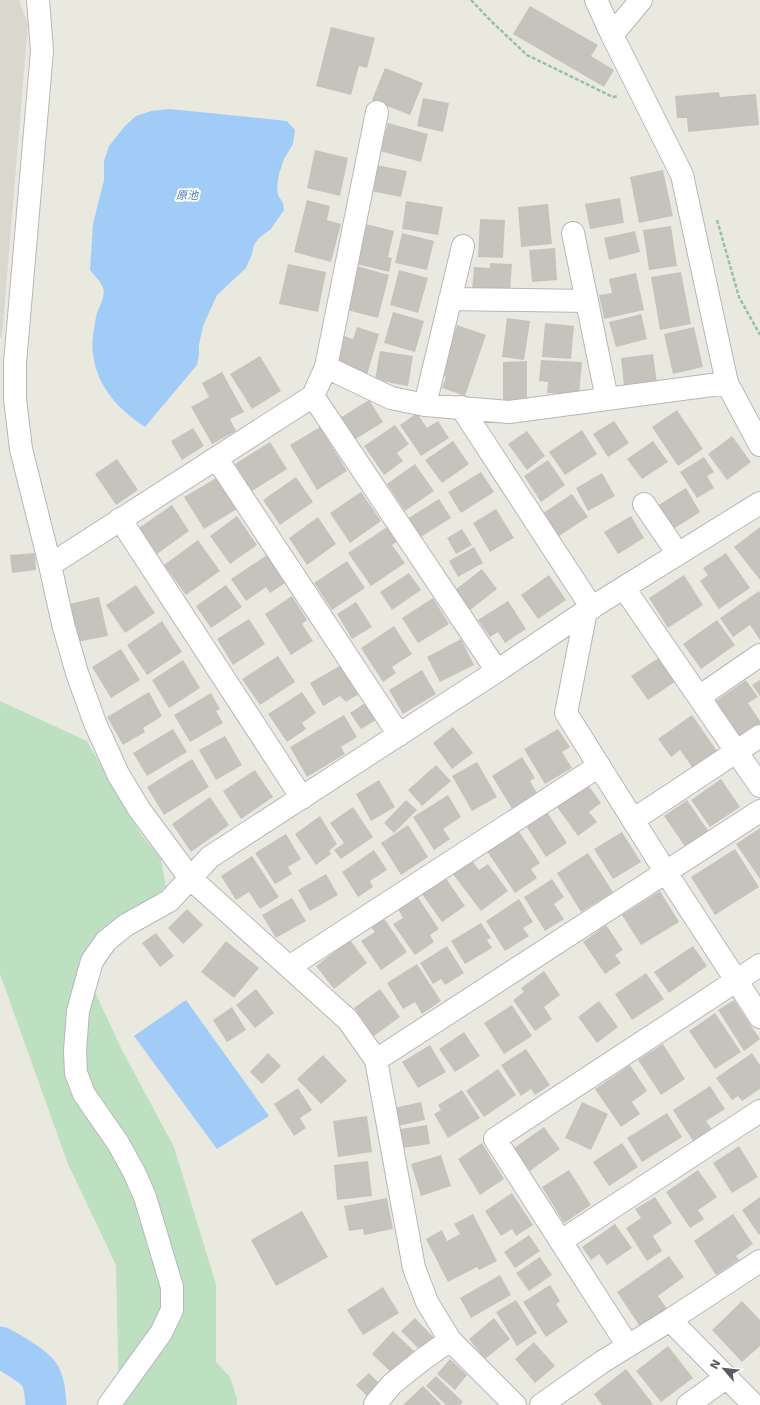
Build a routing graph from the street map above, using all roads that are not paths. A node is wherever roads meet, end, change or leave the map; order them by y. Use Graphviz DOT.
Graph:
graph roads {
  1 [pos="38,0"];
  2 [pos="596,0"];
  3 [pos="641,0"];
  4 [pos="612,34"];
  5 [pos="377,112"];
  6 [pos="573,233"];
  7 [pos="463,246"];
  8 [pos="450,299"];
  9 [pos="587,301"];
  10 [pos="326,367"];
  11 [pos="727,383"];
  12 [pos="313,396"];
  13 [pos="607,399"];
  14 [pos="424,405"];
  15 [pos="461,407"];
  16 [pos="760,445"];
  17 [pos="217,458"];
  18 [pos="760,503"];
  19 [pos="644,504"];
  20 [pos="120,519"];
  21 [pos="678,554"];
  22 [pos="50,565"];
  23 [pos="624,588"];
  24 [pos="589,610"];
  25 [pos="760,655"];
  26 [pos="497,672"];
  27 [pos="699,697"];
  28 [pos="399,735"];
  29 [pos="760,736"];
  30 [pos="736,751"];
  31 [pos="599,766"];
  32 [pos="760,786"];
  33 [pos="302,798"];
  34 [pos="760,811"];
  35 [pos="633,820"];
  36 [pos="665,872"];
  37 [pos="190,878"];
  38 [pos="760,965"];
  39 [pos="289,967"];
  40 [pos="736,981"];
  41 [pos="760,1017"];
  42 [pos="376,1060"];
  43 [pos="760,1111"];
  44 [pos="561,1242"];
  45 [pos="760,1261"];
  46 [pos="670,1320"];
  47 [pos="450,1340"];
  48 [pos="628,1346"];
  49 [pos="727,1377"];
  50 [pos="375,1404"];
  51 [pos="109,1405"];
  52 [pos="515,1405"];
  53 [pos="541,1405"];
  54 [pos="688,1405"];
  55 [pos="754,1405"];
  1 -- 22 [label="street"];
  2 -- 4 [label="street"];
  3 -- 4 [label="street"];
  4 -- 11 [label="street"];
  5 -- 10 [label="street"];
  6 -- 9 [label="street"];
  7 -- 8 [label="street"];
  8 -- 9 [label="street"];
  8 -- 14 [label="street"];
  9 -- 13 [label="street"];
  10 -- 12 [label="street"];
  10 -- 14 [label="street"];
  11 -- 13 [label="street"];
  11 -- 16 [label="street"];
  12 -- 17 [label="street"];
  12 -- 26 [label="street"];
  13 -- 15 [label="street"];
  14 -- 15 [label="street"];
  15 -- 24 [label="street"];
  17 -- 20 [label="street"];
  17 -- 28 [label="street"];
  18 -- 21 [label="street"];
  19 -- 21 [label="street"];
  20 -- 22 [label="street"];
  20 -- 33 [label="street"];
  21 -- 23 [label="street"];
  22 -- 37 [label="street"];
  23 -- 24 [label="street"];
  23 -- 27 [label="street"];
  24 -- 26 [label="street"];
  24 -- 31 [label="street"];
  25 -- 27 [label="street"];
  26 -- 28 [label="street"];
  27 -- 30 [label="street"];
  28 -- 33 [label="street"];
  29 -- 30 [label="street"];
  30 -- 32 [label="street"];
  30 -- 35 [label="street"];
  31 -- 35 [label="street"];
  31 -- 39 [label="street"];
  33 -- 37 [label="street"];
  34 -- 36 [label="street"];
  35 -- 36 [label="street"];
  36 -- 40 [label="street"];
  36 -- 42 [label="street"];
  37 -- 39 [label="street"];
  37 -- 51 [label="street"];
  38 -- 40 [label="street"];
  39 -- 42 [label="street"];
  40 -- 41 [label="street"];
  40 -- 44 [label="street"];
  42 -- 47 [label="street"];
  43 -- 44 [label="street"];
  44 -- 48 [label="street"];
  45 -- 46 [label="street"];
  46 -- 48 [label="street"];
  46 -- 49 [label="street"];
  47 -- 50 [label="street"];
  47 -- 52 [label="street"];
  48 -- 53 [label="street"];
  49 -- 54 [label="street"];
  49 -- 55 [label="street"];
}
